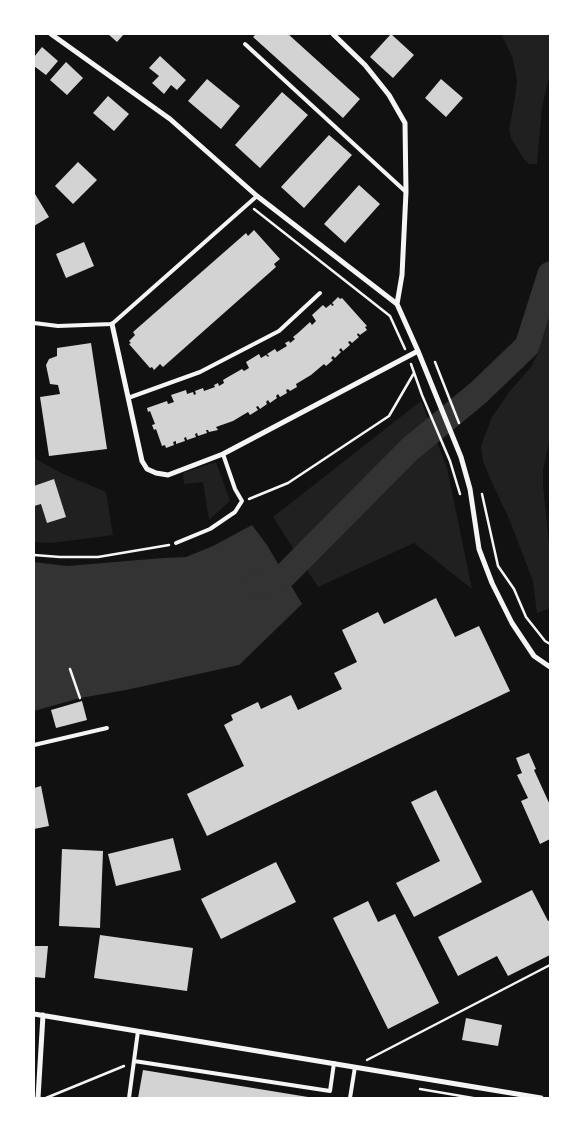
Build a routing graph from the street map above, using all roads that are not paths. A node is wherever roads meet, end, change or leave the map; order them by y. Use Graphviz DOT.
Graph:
graph roads {
  1 [pos="51,34"];
  2 [pos="333,34"];
  3 [pos="246,44"];
  4 [pos="406,192"];
  5 [pos="257,196"];
  6 [pos="320,293"];
  7 [pos="397,304"];
  8 [pos="34,323"];
  9 [pos="112,324"];
  10 [pos="418,350"];
  11 [pos="128,398"];
  12 [pos="223,454"];
  13 [pos="176,543"];
  14 [pos="550,667"];
  15 [pos="107,728"];
  16 [pos="34,745"];
  17 [pos="34,1014"];
  18 [pos="43,1016"];
  19 [pos="138,1031"];
  20 [pos="134,1062"];
  21 [pos="334,1063"];
  22 [pos="355,1066"];
  23 [pos="38,1098"];
  24 [pos="129,1098"];
  25 [pos="350,1098"];
  26 [pos="541,1098"];
  1 -- 5 [label="street"];
  2 -- 4 [label="street"];
  3 -- 4 [label="lane"];
  4 -- 7 [label="street"];
  5 -- 7 [label="street"];
  5 -- 9 [label="lane"];
  6 -- 11 [label="lane"];
  7 -- 10 [label="street"];
  8 -- 9 [label="lane"];
  9 -- 11 [label="street"];
  10 -- 12 [label="street"];
  10 -- 14 [label="street"];
  11 -- 12 [label="street"];
  12 -- 13 [label="lane"];
  15 -- 16 [label="lane"];
  17 -- 18 [label="street"];
  18 -- 19 [label="street"];
  18 -- 23 [label="street"];
  19 -- 20 [label="lane"];
  19 -- 21 [label="street"];
  20 -- 21 [label="lane"];
  20 -- 24 [label="lane"];
  21 -- 22 [label="street"];
  22 -- 25 [label="lane"];
  22 -- 26 [label="street"];
}
